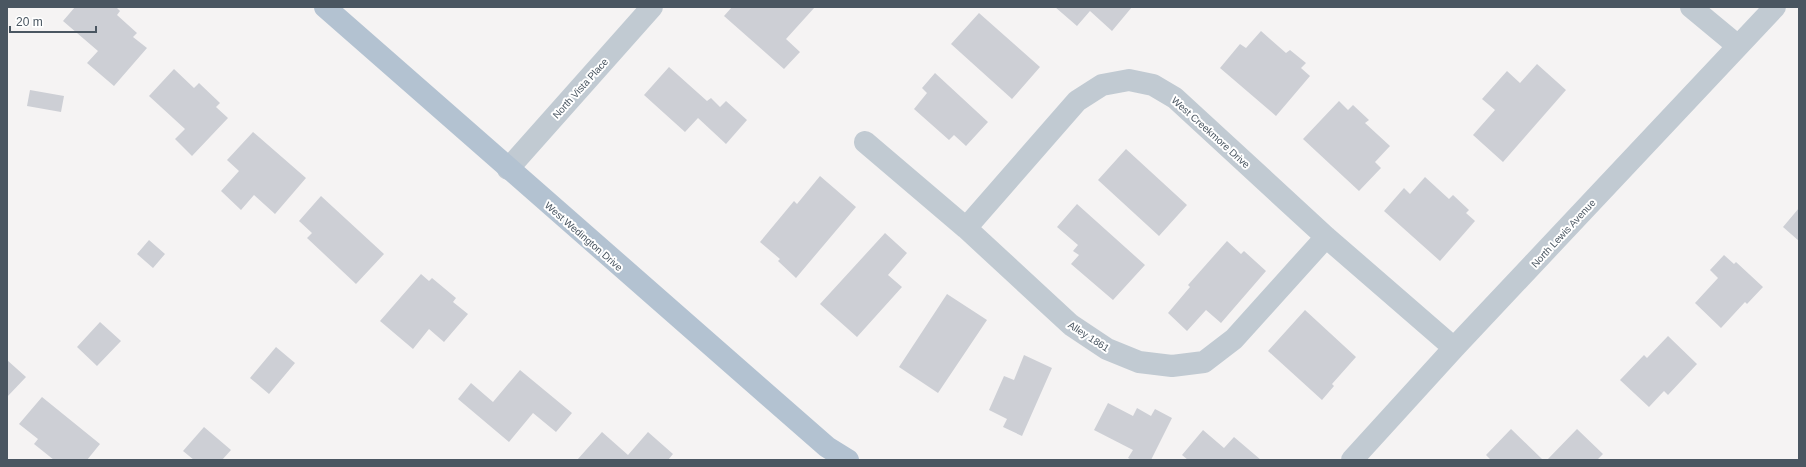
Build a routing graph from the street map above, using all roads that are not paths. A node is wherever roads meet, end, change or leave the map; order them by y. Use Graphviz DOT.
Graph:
graph roads {
  1 [pos="325,7"];
  2 [pos="652,7"];
  3 [pos="1691,7"];
  4 [pos="1775,7"];
  5 [pos="1738,46"];
  6 [pos="865,142"];
  7 [pos="508,169"];
  8 [pos="966,228"];
  9 [pos="1326,237"];
  10 [pos="1454,348"];
  11 [pos="848,460"];
  12 [pos="1352,460"];
  1 -- 7 [label="main road, West Wedington Drive"];
  2 -- 7 [label="street, North Vista Place"];
  3 -- 5 [label="street"];
  4 -- 5 [label="street, North Lewis Avenue"];
  5 -- 10 [label="street, North Lewis Avenue"];
  6 -- 8 [label="street, Alley 1861"];
  7 -- 11 [label="main road, West Wedington Drive"];
  8 -- 9 [label="street, Alley 1861"];
  8 -- 9 [label="street, West Creekmore Drive"];
  9 -- 10 [label="street, West Creekmore Drive"];
  10 -- 12 [label="street, North Lewis Avenue"];
}
